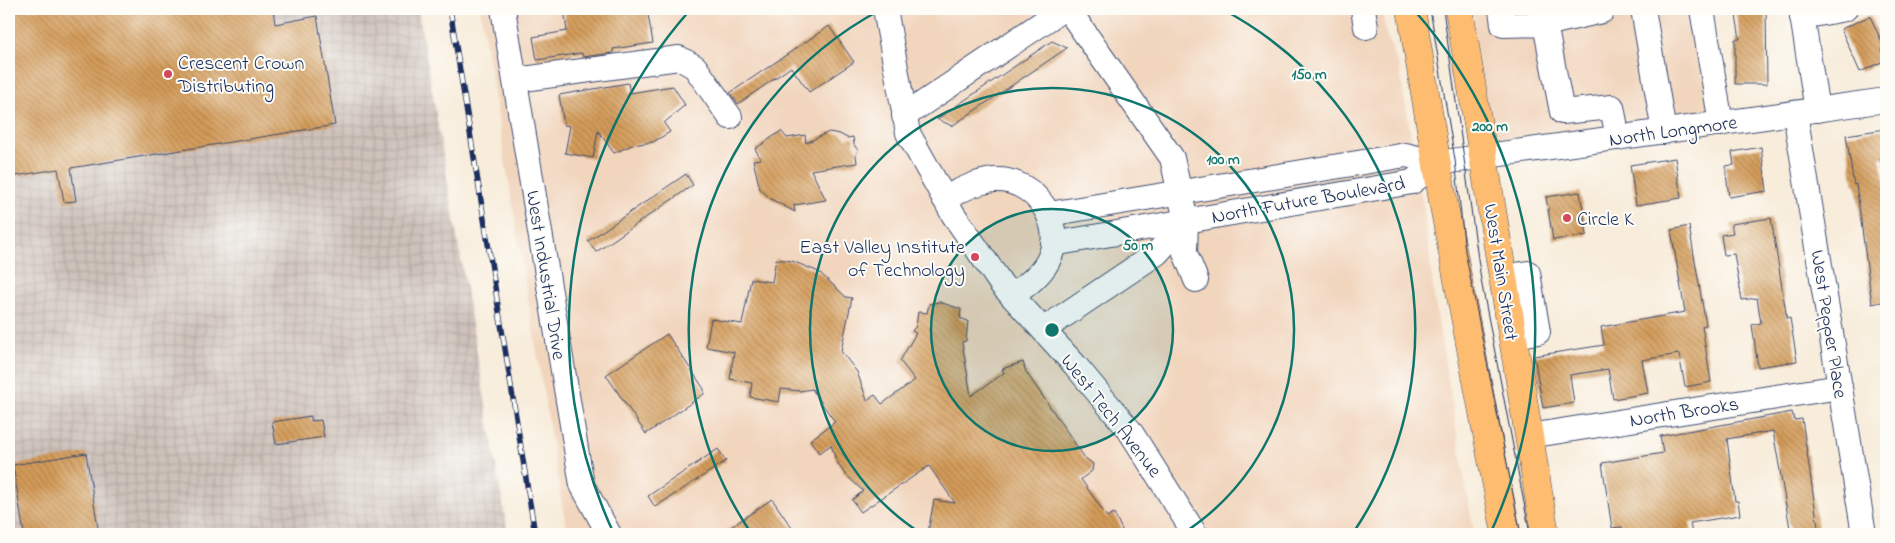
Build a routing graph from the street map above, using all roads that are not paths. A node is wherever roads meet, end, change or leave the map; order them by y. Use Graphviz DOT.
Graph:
graph roads {
  1 [pos="504,9"];
  2 [pos="885,9"];
  3 [pos="1063,9"];
  4 [pos="1068,9"];
  5 [pos="1412,9"];
  6 [pos="1459,9"];
  7 [pos="1501,9"];
  8 [pos="1643,9"];
  9 [pos="1702,9"];
  10 [pos="1845,9"];
  11 [pos="1602,12"];
  12 [pos="1802,13"];
  13 [pos="1545,24"];
  14 [pos="516,80"];
  15 [pos="1886,100"];
  16 [pos="1806,111"];
  17 [pos="904,116"];
  18 [pos="730,117"];
  19 [pos="1720,124"];
  20 [pos="1664,132"];
  21 [pos="1618,138"];
  22 [pos="1460,160"];
  23 [pos="1181,192"];
  24 [pos="944,198"];
  25 [pos="1049,214"];
  26 [pos="1186,220"];
  27 [pos="1052,244"];
  28 [pos="1196,280"];
  29 [pos="1012,296"];
  30 [pos="1044,329"];
  31 [pos="1840,387"];
  32 [pos="1529,436"];
  33 [pos="610,534"];
  34 [pos="1195,534"];
  35 [pos="1506,534"];
  36 [pos="1545,534"];
  37 [pos="1864,534"];
  1 -- 14 [label="street, West Industrial Drive"];
  2 -- 17 [label="street, West Tech Avenue"];
  3 -- 17 [label="street"];
  4 -- 23 [label="street"];
  5 -- 22 [label="main road, West Main Street"];
  6 -- 22 [label="main road, West Main Street"];
  7 -- 13 [label="street"];
  8 -- 20 [label="street"];
  9 -- 19 [label="street"];
  10 -- 12 [label="street"];
  11 -- 13 [label="street"];
  12 -- 16 [label="street, West Pepper Place"];
  13 -- 21 [label="street"];
  14 -- 18 [label="street"];
  14 -- 33 [label="street, West Industrial Drive"];
  15 -- 16 [label="street, North Longmore"];
  16 -- 19 [label="street, North Longmore"];
  16 -- 31 [label="street, West Pepper Place"];
  17 -- 24 [label="street, West Tech Avenue"];
  19 -- 20 [label="street, North Longmore"];
  20 -- 21 [label="street, North Longmore"];
  21 -- 22 [label="street, North Longmore"];
  22 -- 23 [label="street, North Future Boulevard"];
  22 -- 26 [label="street, North Future Boulevard"];
  22 -- 32 [label="main road, West Main Street"];
  22 -- 35 [label="main road, West Main Street"];
  23 -- 25 [label="street, North Future Boulevard"];
  23 -- 26 [label="street"];
  24 -- 25 [label="street"];
  24 -- 29 [label="street, West Tech Avenue"];
  25 -- 27 [label="street"];
  26 -- 27 [label="street, North Future Boulevard"];
  26 -- 28 [label="street"];
  26 -- 30 [label="street"];
  27 -- 29 [label="street"];
  29 -- 30 [label="street, West Tech Avenue"];
  30 -- 34 [label="street, West Tech Avenue"];
  31 -- 32 [label="street, North Brooks"];
  31 -- 37 [label="street, West Pepper Place"];
  32 -- 36 [label="main road, West Main Street"];
}
